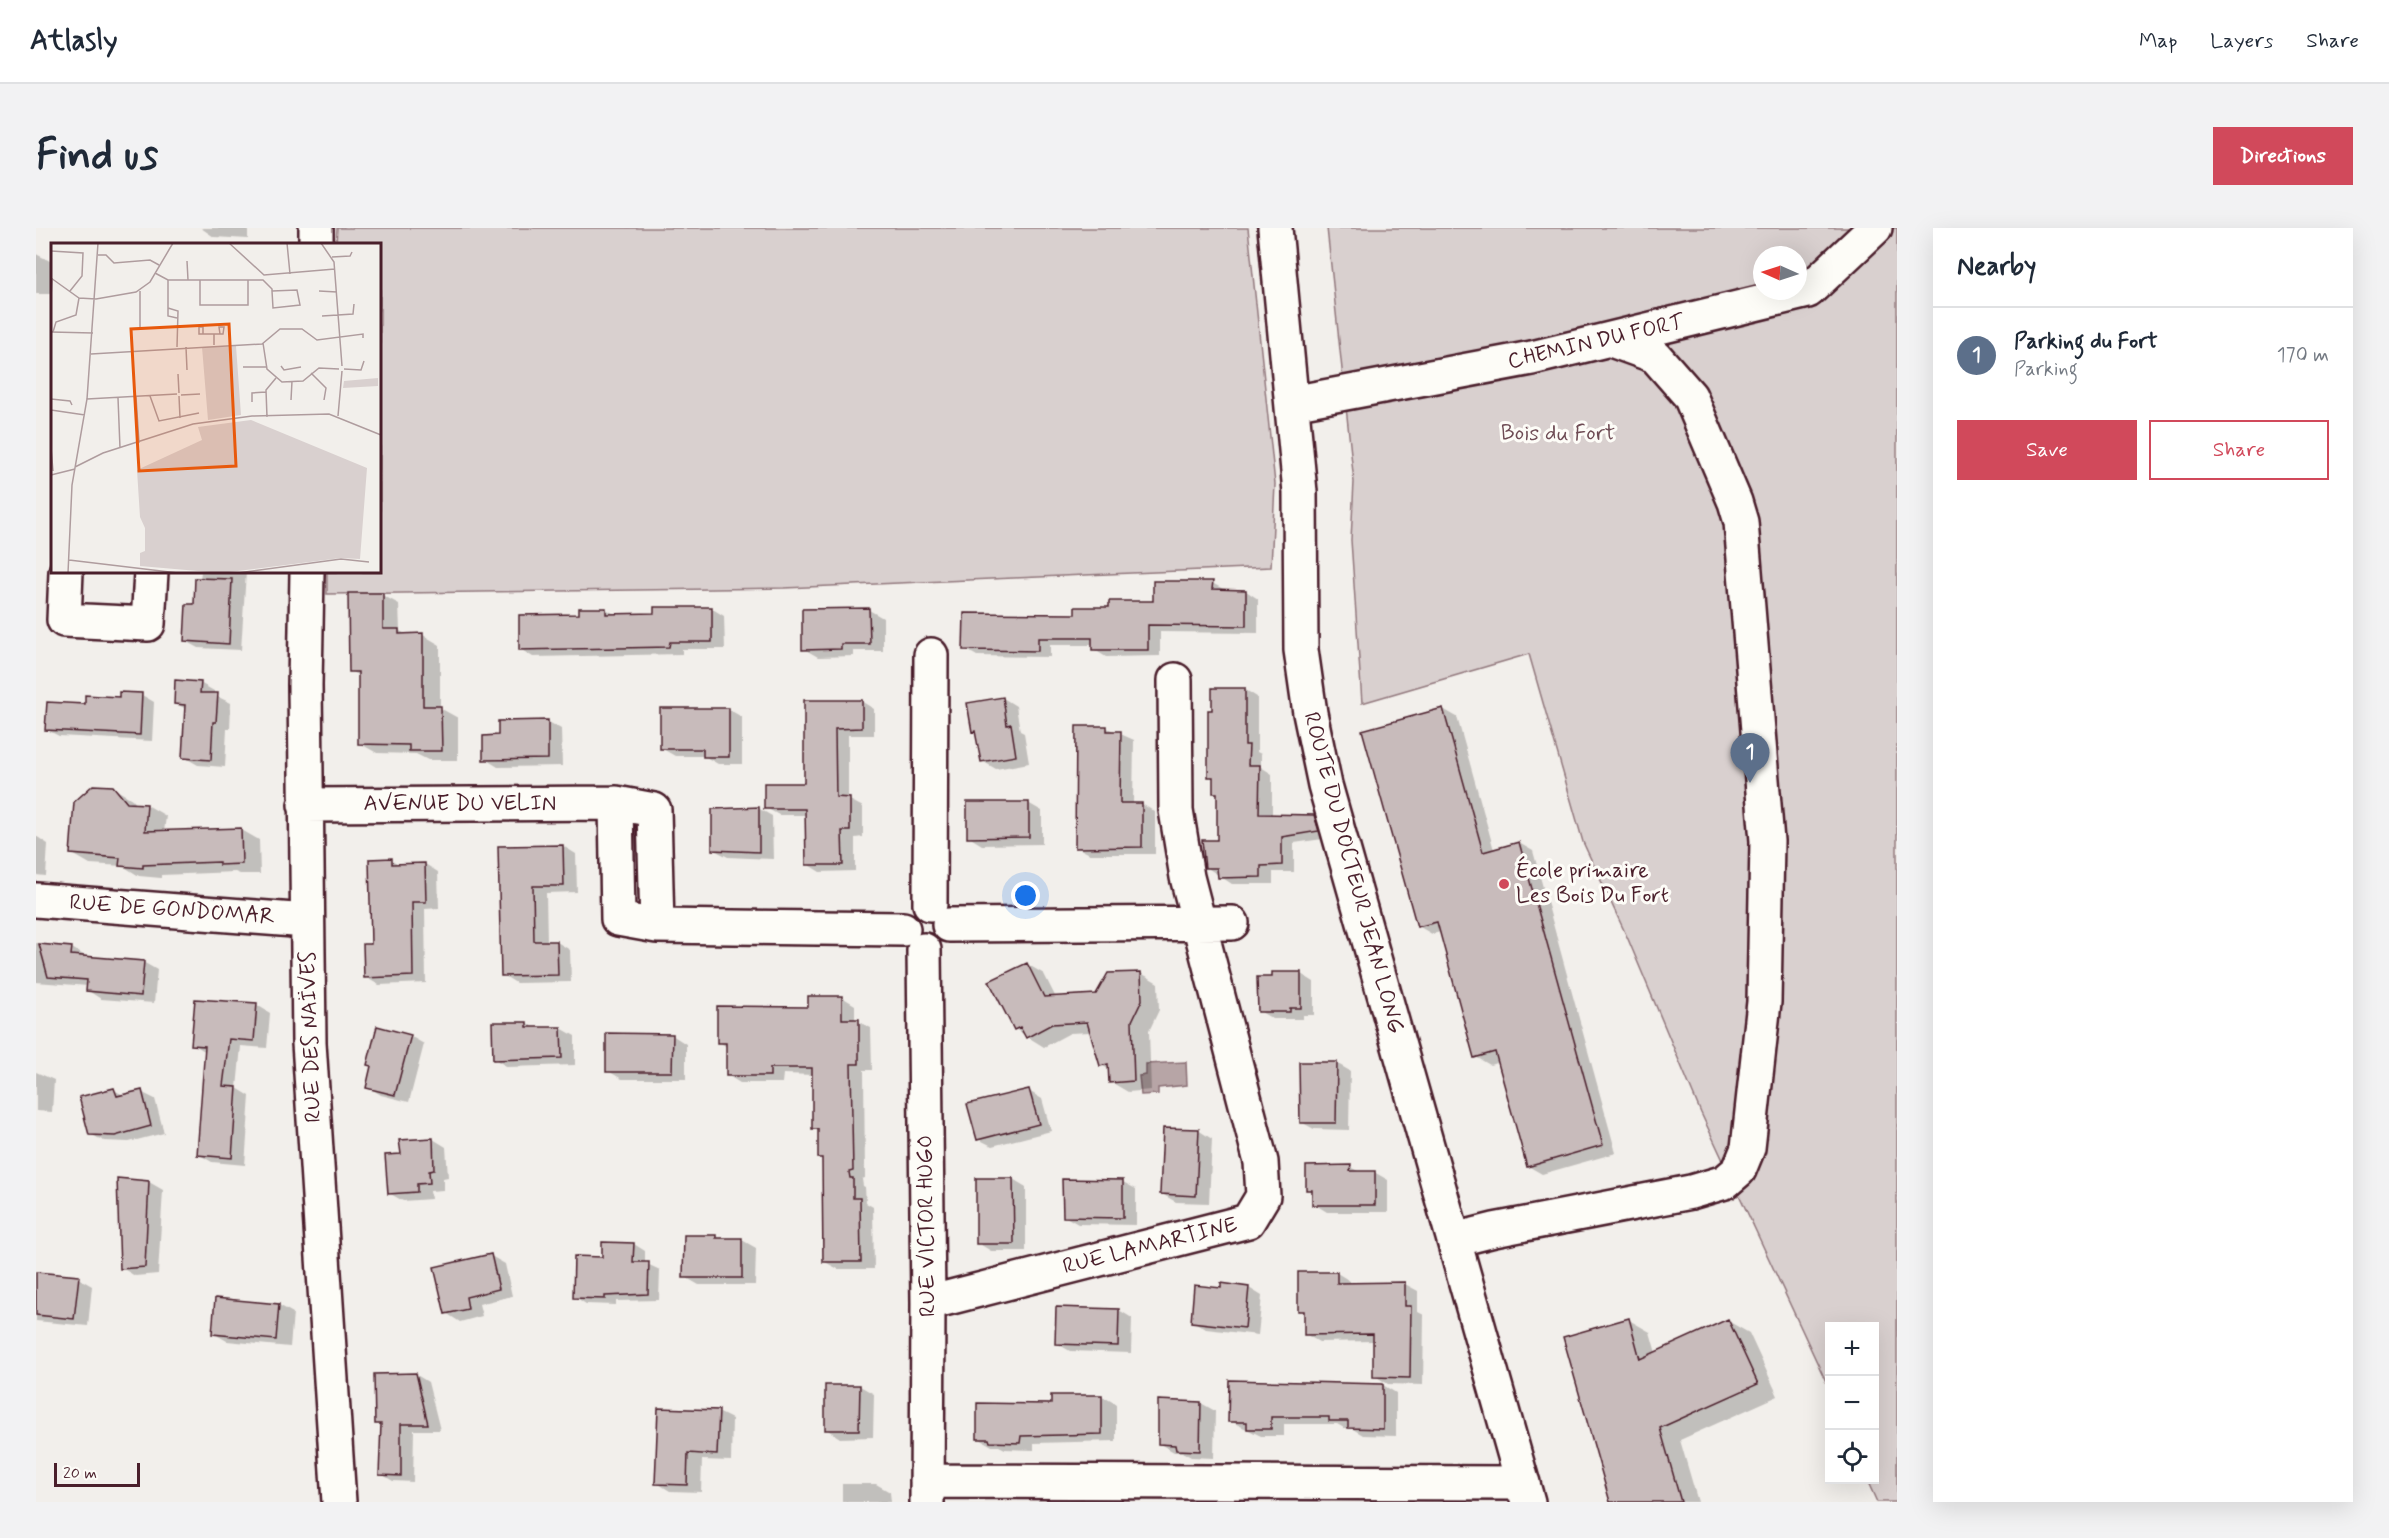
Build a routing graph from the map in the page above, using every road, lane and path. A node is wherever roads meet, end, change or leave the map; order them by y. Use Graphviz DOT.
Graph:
graph roads {
  1 [pos="1275,228"];
  2 [pos="1875,228"];
  3 [pos="1611,340"];
  4 [pos="1292,403"];
  5 [pos="66,573"];
  6 [pos="151,573"];
  7 [pos="307,573"];
  8 [pos="930,655"];
  9 [pos="1175,680"];
  10 [pos="305,805"];
  11 [pos="36,900"];
  12 [pos="940,914"];
  13 [pos="308,921"];
  14 [pos="1233,923"];
  15 [pos="1200,924"];
  16 [pos="913,939"];
  17 [pos="1454,1240"];
  18 [pos="928,1303"];
  19 [pos="927,1491"];
  20 [pos="1525,1492"];
  21 [pos="339,1502"];
  1 -- 4 [label="street, ROUTE DU DOCTEUR JEAN LONG"];
  2 -- 3 [label="street, CHEMIN DU FORT"];
  3 -- 4 [label="street, CHEMIN DU FORT"];
  3 -- 17 [label="street"];
  4 -- 17 [label="street, ROUTE DU DOCTEUR JEAN LONG"];
  5 -- 6 [label="street"];
  7 -- 10 [label="street, RUE DES NAÏVES"];
  8 -- 12 [label="street"];
  9 -- 15 [label="street, RUE LAMARTINE"];
  10 -- 13 [label="street, RUE DES NAÏVES"];
  10 -- 16 [label="street, AVENUE DU VELIN"];
  11 -- 13 [label="street, RUE DE GONDOMAR"];
  12 -- 15 [label="street"];
  12 -- 16 [label="street"];
  13 -- 21 [label="street, RUE DES NAÏVES"];
  14 -- 15 [label="street"];
  15 -- 18 [label="street, RUE LAMARTINE"];
  16 -- 18 [label="street, RUE VICTOR HUGO"];
  17 -- 20 [label="street, ROUTE DU DOCTEUR JEAN LONG"];
  18 -- 19 [label="street, RUE VICTOR HUGO"];
  19 -- 20 [label="street"];
}
